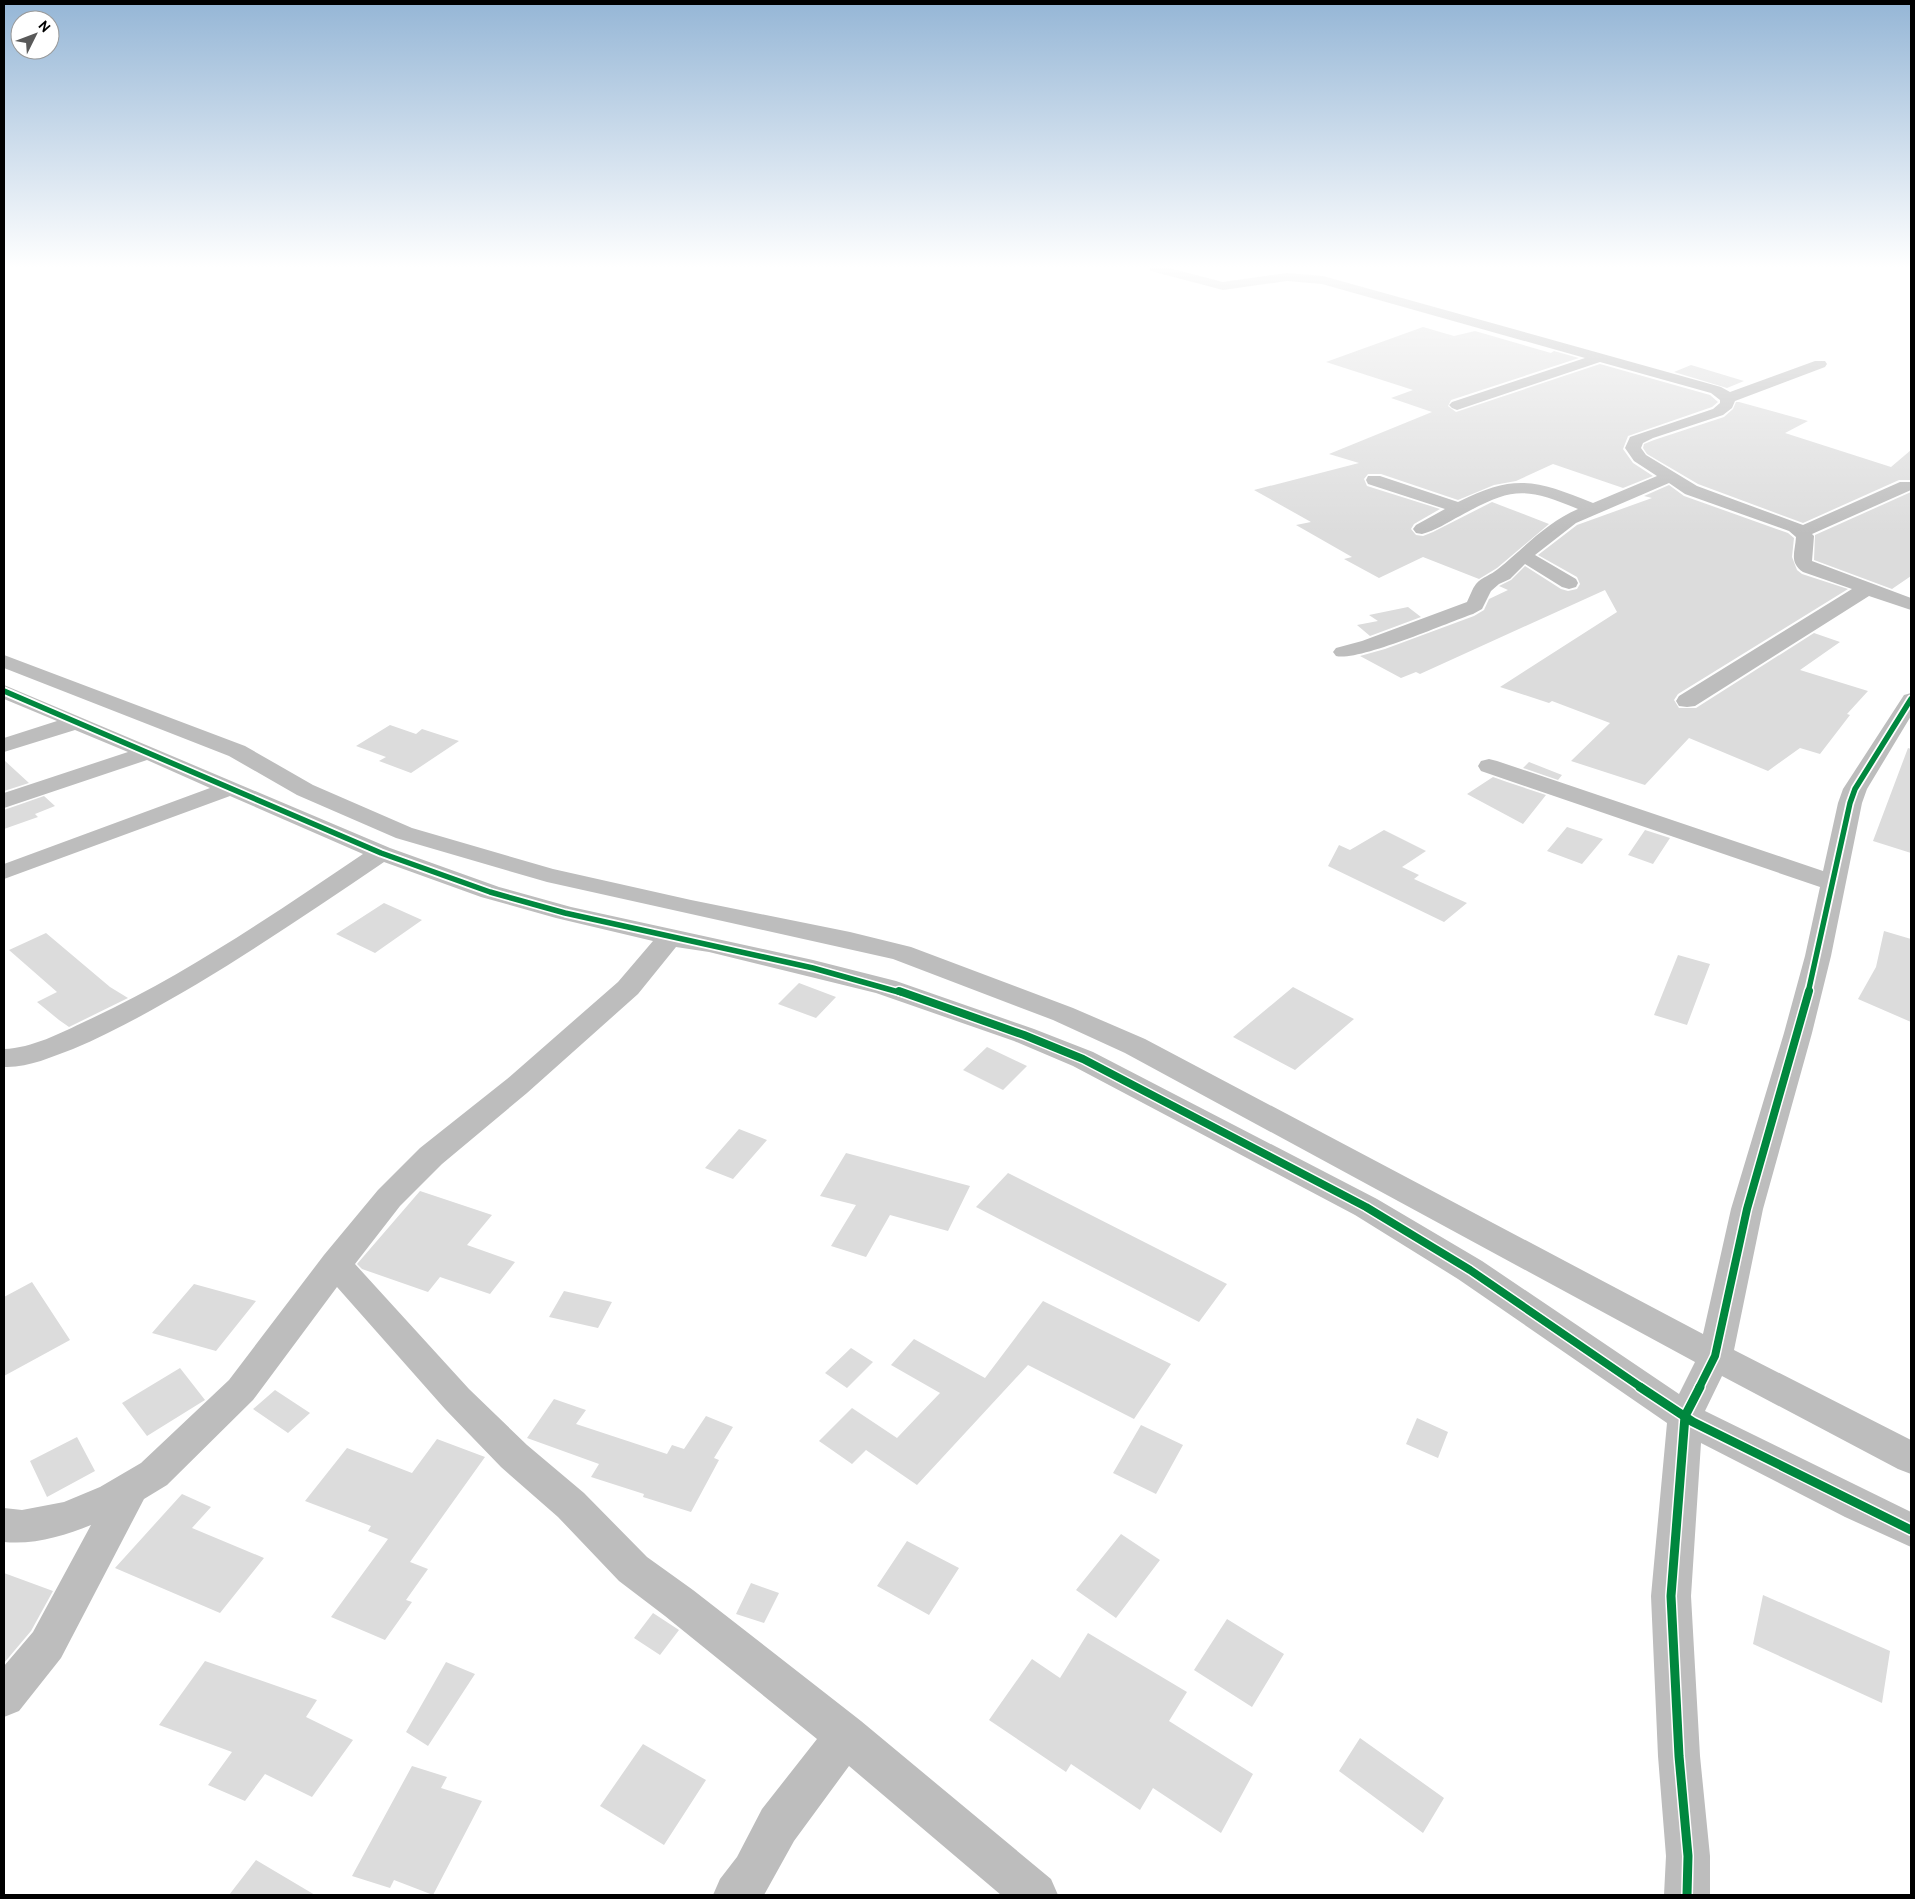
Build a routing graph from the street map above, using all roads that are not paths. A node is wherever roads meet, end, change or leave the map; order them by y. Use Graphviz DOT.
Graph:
graph roads {
  1 [pos="1601,357"];
  2 [pos="1820,364"];
  3 [pos="1728,398"];
  4 [pos="1457,406"];
  5 [pos="1670,477"];
  6 [pos="1374,480"];
  7 [pos="1906,486"];
  8 [pos="1461,509"];
  9 [pos="1592,509"];
  10 [pos="1422,529"];
  11 [pos="1801,532"];
  12 [pos="1524,556"];
  13 [pos="1569,583"];
  14 [pos="1868,588"];
  15 [pos="1911,604"];
  16 [pos="1342,652"];
  17 [pos="4,661"];
  18 [pos="4,691"];
  19 [pos="1911,699"];
  20 [pos="1687,702"];
  21 [pos="78,722"];
  22 [pos="4,745"];
  23 [pos="147,753"];
  24 [pos="1489,766"];
  25 [pos="231,788"];
  26 [pos="4,801"];
  27 [pos="381,853"];
  28 [pos="4,872"];
  29 [pos="1833,883"];
  30 [pos="668,937"];
  31 [pos="4,1058"];
  32 [pos="336,1264"];
  33 [pos="1715,1356"];
  34 [pos="1685,1416"];
  35 [pos="1911,1458"];
  36 [pos="131,1488"];
  37 [pos="4,1525"];
  38 [pos="1911,1530"];
  39 [pos="4,1697"];
  40 [pos="846,1736"];
  41 [pos="736,1895"];
  42 [pos="1035,1895"];
  43 [pos="1687,1895"];
  1 -- 3 [label="street"];
  1 -- 4 [label="street"];
  2 -- 3 [label="street"];
  3 -- 5 [label="street"];
  5 -- 9 [label="street"];
  5 -- 11 [label="street"];
  6 -- 8 [label="street"];
  7 -- 11 [label="street"];
  8 -- 9 [label="street"];
  8 -- 10 [label="street"];
  9 -- 12 [label="street"];
  11 -- 14 [label="street"];
  12 -- 13 [label="street"];
  12 -- 16 [label="street"];
  14 -- 15 [label="street"];
  14 -- 20 [label="street"];
  17 -- 33 [label="street"];
  18 -- 21 [label="street"];
  19 -- 29 [label="street"];
  21 -- 22 [label="street"];
  21 -- 23 [label="street"];
  23 -- 25 [label="street"];
  23 -- 26 [label="street"];
  24 -- 29 [label="street"];
  25 -- 27 [label="street"];
  25 -- 28 [label="street"];
  27 -- 30 [label="street"];
  27 -- 31 [label="street"];
  29 -- 33 [label="street"];
  30 -- 32 [label="street"];
  30 -- 34 [label="street"];
  32 -- 36 [label="street"];
  32 -- 40 [label="street"];
  33 -- 34 [label="street"];
  33 -- 35 [label="street"];
  34 -- 38 [label="street"];
  34 -- 43 [label="street"];
  36 -- 37 [label="street"];
  36 -- 39 [label="street"];
  40 -- 41 [label="street"];
  40 -- 42 [label="street"];
}
